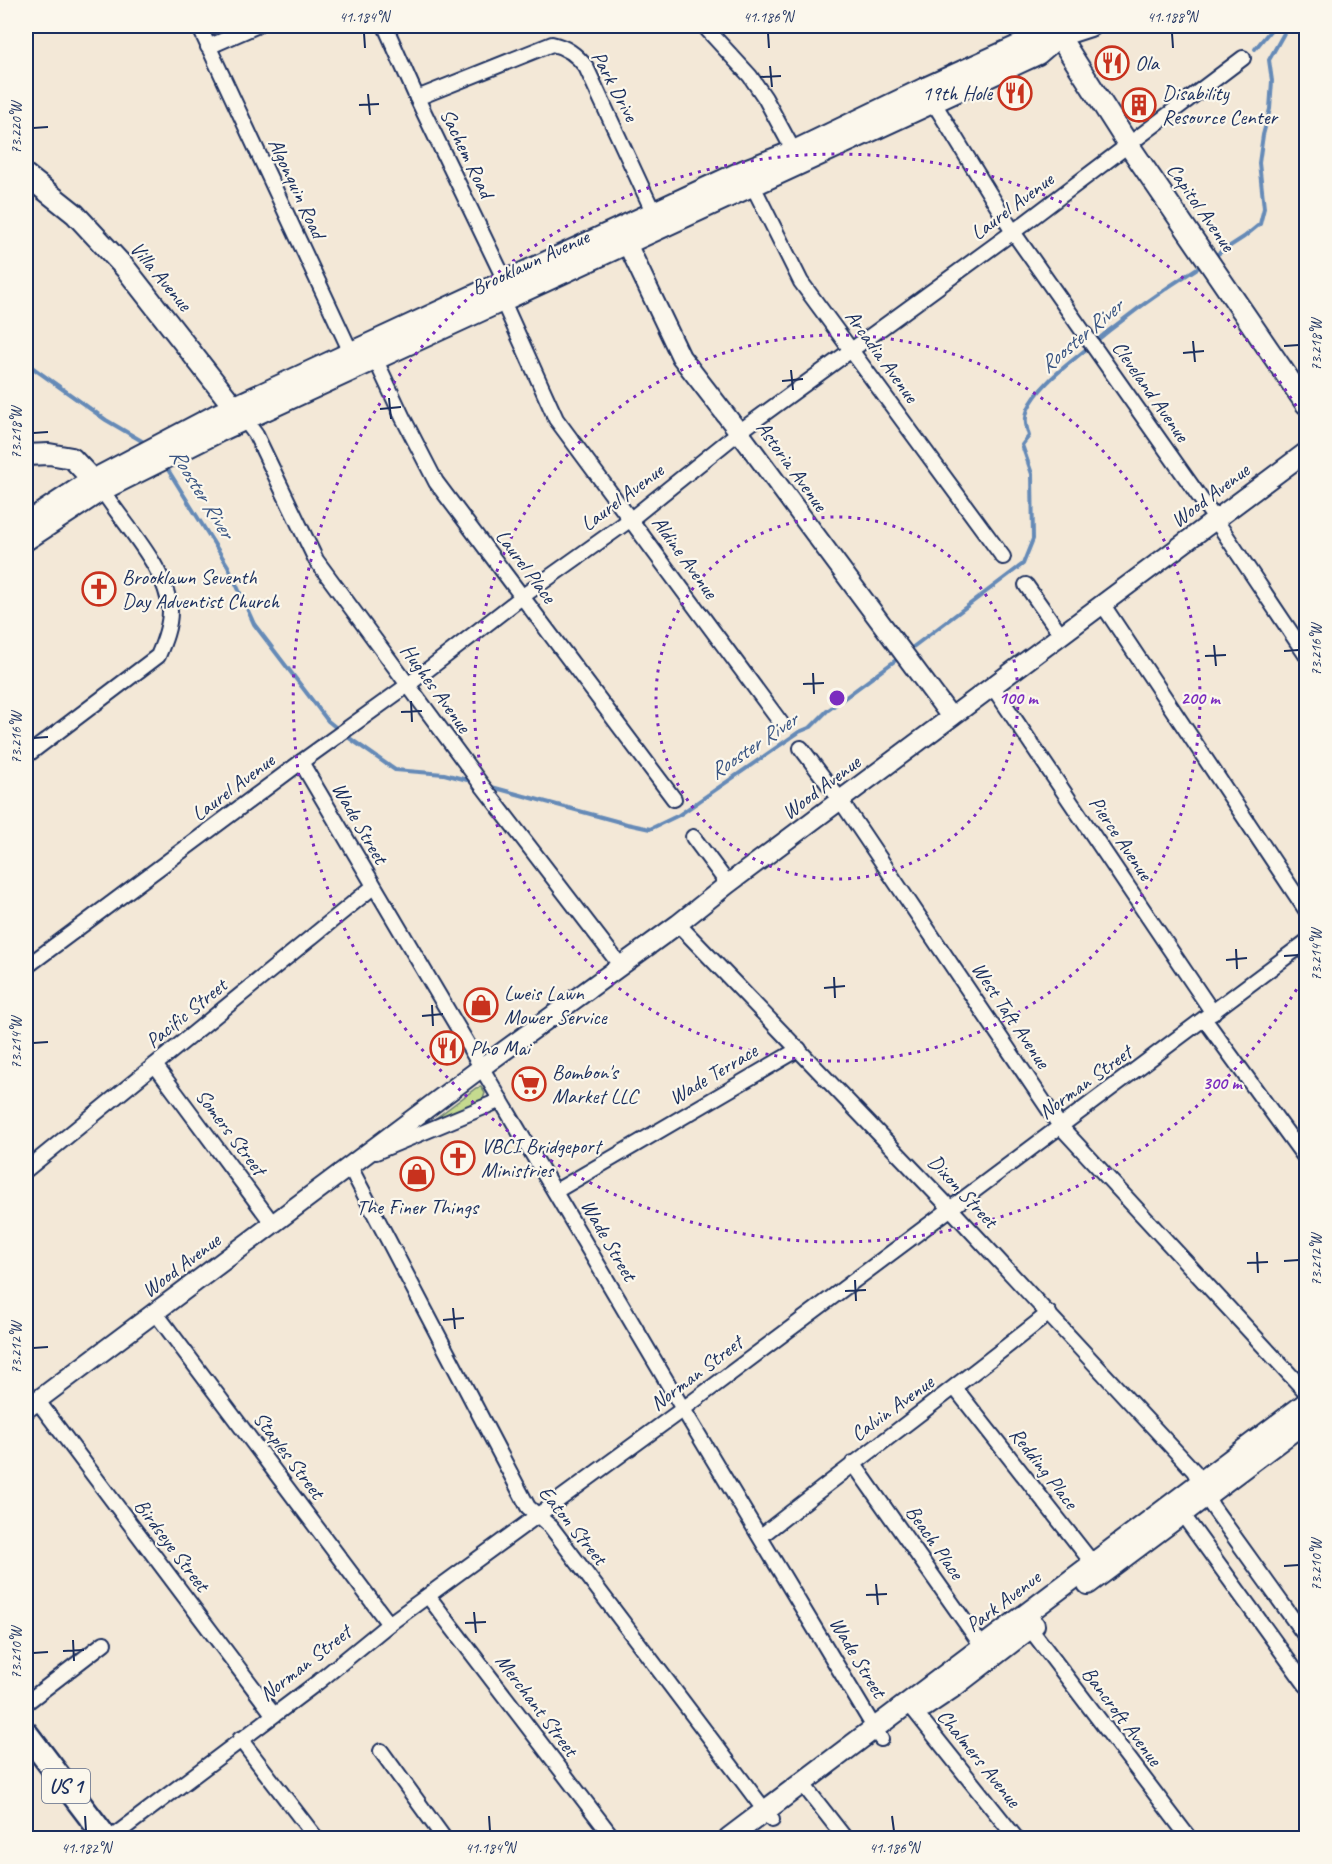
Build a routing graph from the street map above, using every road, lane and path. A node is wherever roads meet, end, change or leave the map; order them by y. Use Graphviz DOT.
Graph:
graph roads {
  1 [pos="199,26"];
  2 [pos="256,26"];
  3 [pos="385,26"];
  4 [pos="704,26"];
  5 [pos="1090,26"];
  6 [pos="1057,31"];
  7 [pos="208,47"];
  8 [pos="1243,58"];
  9 [pos="929,95"];
  10 [pos="417,98"];
  11 [pos="1128,144"];
  12 [pos="797,157"];
  13 [pos="26,176"];
  14 [pos="749,178"];
  15 [pos="657,220"];
  16 [pos="1013,231"];
  17 [pos="624,236"];
  18 [pos="504,291"];
  19 [pos="853,351"];
  20 [pos="363,356"];
  21 [pos="1306,404"];
  22 [pos="239,414"];
  23 [pos="739,432"];
  24 [pos="1306,452"];
  25 [pos="26,455"];
  26 [pos="98,485"];
  27 [pos="631,519"];
  28 [pos="1215,519"];
  29 [pos="26,523"];
  30 [pos="26,540"];
  31 [pos="1002,557"];
  32 [pos="1026,585"];
  33 [pos="523,596"];
  34 [pos="1103,605"];
  35 [pos="1062,636"];
  36 [pos="1306,655"];
  37 [pos="408,685"];
  38 [pos="993,687"];
  39 [pos="951,717"];
  40 [pos="781,723"];
  41 [pos="801,748"];
  42 [pos="26,756"];
  43 [pos="301,762"];
  44 [pos="674,798"];
  45 [pos="841,801"];
  46 [pos="693,837"];
  47 [pos="728,884"];
  48 [pos="373,887"];
  49 [pos="1306,910"];
  50 [pos="678,924"];
  51 [pos="1306,942"];
  52 [pos="620,966"];
  53 [pos="26,967"];
  54 [pos="1209,1016"];
  55 [pos="799,1048"];
  56 [pos="155,1065"];
  57 [pos="482,1067"];
  58 [pos="501,1100"];
  59 [pos="1060,1126"];
  60 [pos="1306,1159"];
  61 [pos="356,1162"];
  62 [pos="26,1170"];
  63 [pos="556,1191"];
  64 [pos="950,1208"];
  65 [pos="273,1224"];
  66 [pos="155,1312"];
  67 [pos="1049,1313"];
  68 [pos="955,1388"];
  69 [pos="1306,1392"];
  70 [pos="1306,1403"];
  71 [pos="31,1404"];
  72 [pos="683,1409"];
  73 [pos="1306,1421"];
  74 [pos="853,1463"];
  75 [pos="1203,1489"];
  76 [pos="1178,1508"];
  77 [pos="537,1516"];
  78 [pos="761,1536"];
  79 [pos="1097,1569"];
  80 [pos="428,1596"];
  81 [pos="1026,1623"];
  82 [pos="389,1624"];
  83 [pos="1306,1637"];
  84 [pos="104,1643"];
  85 [pos="982,1646"];
  86 [pos="1306,1685"];
  87 [pos="26,1703"];
  88 [pos="912,1708"];
  89 [pos="273,1714"];
  90 [pos="26,1733"];
  91 [pos="878,1733"];
  92 [pos="240,1739"];
  93 [pos="381,1751"];
  94 [pos="26,1758"];
  95 [pos="805,1789"];
  96 [pos="768,1815"];
  97 [pos="88,1839"];
  98 [pos="106,1839"];
  99 [pos="111,1839"];
  100 [pos="316,1839"];
  101 [pos="444,1839"];
  102 [pos="613,1839"];
  103 [pos="729,1839"];
  104 [pos="747,1839"];
  105 [pos="845,1839"];
  106 [pos="1016,1839"];
  107 [pos="1189,1839"];
  1 -- 7 [label="street, Algonquin Road"];
  2 -- 7 [label="street"];
  3 -- 10 [label="street, Sachem Road"];
  4 -- 12 [label="street"];
  5 -- 6 [label="main road, Brooklawn Avenue"];
  6 -- 9 [label="main road, Brooklawn Avenue"];
  6 -- 11 [label="main road, Capitol Avenue"];
  7 -- 20 [label="street, Algonquin Road"];
  8 -- 11 [label="street, Laurel Avenue"];
  9 -- 12 [label="main road, Brooklawn Avenue"];
  9 -- 16 [label="street, Cleveland Avenue"];
  10 -- 15 [label="street, Park Drive"];
  10 -- 18 [label="street, Sachem Road"];
  11 -- 16 [label="street, Laurel Avenue"];
  11 -- 21 [label="main road, Capitol Avenue"];
  12 -- 14 [label="main road, Brooklawn Avenue"];
  13 -- 22 [label="main road, Villa Avenue"];
  14 -- 15 [label="main road, Brooklawn Avenue"];
  14 -- 19 [label="street, Arcadia Avenue"];
  15 -- 17 [label="main road, Brooklawn Avenue"];
  16 -- 19 [label="street, Laurel Avenue"];
  16 -- 28 [label="street, Cleveland Avenue"];
  17 -- 18 [label="main road, Brooklawn Avenue"];
  17 -- 23 [label="street, Astoria Avenue"];
  18 -- 20 [label="main road, Brooklawn Avenue"];
  18 -- 27 [label="street, Aldine Avenue"];
  19 -- 23 [label="street, Laurel Avenue"];
  19 -- 31 [label="street, Arcadia Avenue"];
  20 -- 22 [label="main road, Brooklawn Avenue"];
  20 -- 33 [label="street, Laurel Place"];
  22 -- 26 [label="main road, Brooklawn Avenue"];
  22 -- 37 [label="street, Hughes Avenue"];
  23 -- 27 [label="street, Laurel Avenue"];
  23 -- 39 [label="street, Astoria Avenue"];
  24 -- 28 [label="street, Wood Avenue"];
  25 -- 26 [label="main road"];
  26 -- 29 [label="main road, Brooklawn Avenue"];
  26 -- 30 [label="main road, Brooklawn Avenue"];
  26 -- 42 [label="street"];
  27 -- 33 [label="street, Laurel Avenue"];
  27 -- 40 [label="street, Aldine Avenue"];
  28 -- 34 [label="street, Wood Avenue"];
  28 -- 36 [label="street, Cleveland Avenue"];
  32 -- 35 [label="street"];
  33 -- 37 [label="street, Laurel Avenue"];
  33 -- 44 [label="street, Laurel Place"];
  34 -- 35 [label="street, Wood Avenue"];
  34 -- 49 [label="street"];
  35 -- 38 [label="street, Wood Avenue"];
  37 -- 43 [label="street, Laurel Avenue"];
  37 -- 52 [label="street, Hughes Avenue"];
  38 -- 39 [label="street, Wood Avenue"];
  38 -- 54 [label="street, Pierce Avenue"];
  39 -- 45 [label="street, Wood Avenue"];
  41 -- 45 [label="street, West Taft Avenue"];
  43 -- 48 [label="street, Wade Street"];
  43 -- 53 [label="street, Laurel Avenue"];
  45 -- 47 [label="street, Wood Avenue"];
  45 -- 59 [label="street, West Taft Avenue"];
  46 -- 47 [label="street"];
  47 -- 50 [label="street, Wood Avenue"];
  48 -- 56 [label="street, Pacific Street"];
  48 -- 57 [label="street, Wade Street"];
  50 -- 52 [label="street, Wood Avenue"];
  50 -- 55 [label="street, Dixon Street"];
  51 -- 54 [label="street, Norman Street"];
  52 -- 57 [label="street, Wood Avenue"];
  54 -- 59 [label="street, Norman Street"];
  54 -- 60 [label="street, Pierce Avenue"];
  55 -- 63 [label="street, Wade Terrace"];
  55 -- 64 [label="street, Dixon Street"];
  56 -- 62 [label="street, Pacific Street"];
  56 -- 65 [label="street, Somers Street"];
  57 -- 58 [label="street, Wade Street"];
  57 -- 61 [label="street, Wood Avenue"];
  58 -- 61 [label="street, Wood Avenue"];
  58 -- 63 [label="street, Wade Street"];
  59 -- 64 [label="street, Norman Street"];
  59 -- 69 [label="street, West Taft Avenue"];
  61 -- 65 [label="street, Wood Avenue"];
  61 -- 77 [label="street, Eaton Street"];
  63 -- 72 [label="street, Wade Street"];
  64 -- 67 [label="street, Dixon Street"];
  64 -- 72 [label="street, Norman Street"];
  65 -- 66 [label="street, Wood Avenue"];
  66 -- 71 [label="street, Wood Avenue"];
  66 -- 82 [label="street, Staples Street"];
  67 -- 68 [label="street, Calvin Avenue"];
  67 -- 75 [label="street, Dixon Street"];
  68 -- 74 [label="street, Calvin Avenue"];
  68 -- 79 [label="street, Redding Place"];
  70 -- 75 [label="main road, Park Avenue"];
  71 -- 89 [label="street, Birdseye Street"];
  72 -- 77 [label="street, Norman Street"];
  72 -- 78 [label="street, Wade Street"];
  73 -- 75 [label="main road, Park Avenue"];
  74 -- 78 [label="street, Calvin Avenue"];
  74 -- 85 [label="street, Beach Place"];
  75 -- 76 [label="main road, Park Avenue"];
  75 -- 83 [label="street, Dixon Street"];
  76 -- 79 [label="main road, Park Avenue"];
  76 -- 86 [label="street"];
  77 -- 80 [label="street, Norman Street"];
  77 -- 96 [label="street, Eaton Street"];
  78 -- 91 [label="street, Wade Street"];
  79 -- 81 [label="main road, Park Avenue"];
  80 -- 82 [label="street, Norman Street"];
  80 -- 102 [label="street, Merchant Street"];
  81 -- 85 [label="main road, Park Avenue"];
  81 -- 88 [label="main road, Park Avenue"];
  81 -- 107 [label="street, Bancroft Avenue"];
  82 -- 89 [label="street, Norman Street"];
  84 -- 87 [label="street"];
  85 -- 88 [label="main road, Park Avenue"];
  88 -- 91 [label="main road, Park Avenue"];
  88 -- 106 [label="street, Chalmers Avenue"];
  89 -- 92 [label="street, Norman Street"];
  90 -- 98 [label="main road, US 1"];
  91 -- 95 [label="main road, Park Avenue"];
  92 -- 99 [label="street, Norman Street"];
  92 -- 100 [label="street"];
  93 -- 101 [label="street"];
  94 -- 97 [label="main road, US 1"];
  95 -- 96 [label="main road, Park Avenue"];
  95 -- 105 [label="street"];
  96 -- 103 [label="main road, Park Avenue"];
  96 -- 104 [label="main road, Park Avenue"];
}
